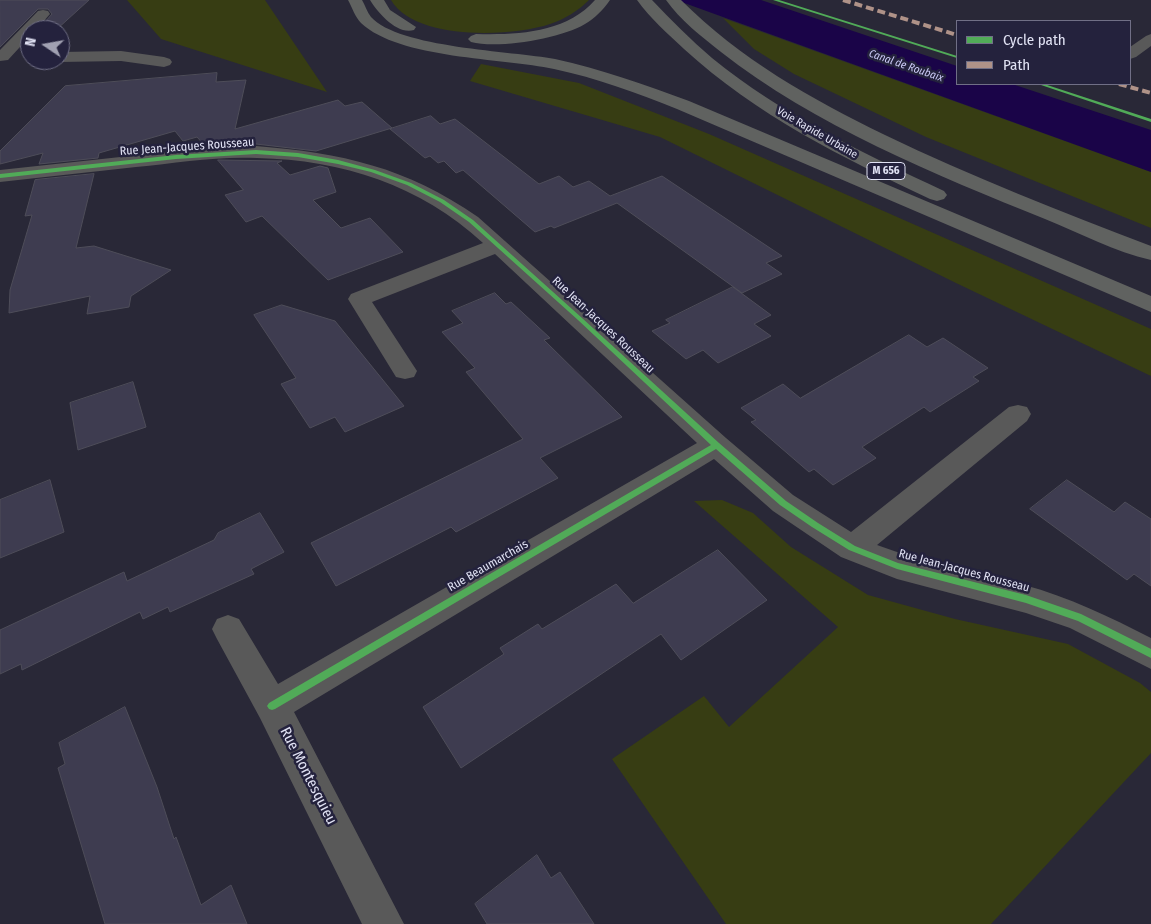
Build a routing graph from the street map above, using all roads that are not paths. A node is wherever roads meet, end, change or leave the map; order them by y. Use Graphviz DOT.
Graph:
graph roads {
  1 [pos="355,0"];
  2 [pos="377,0"];
  3 [pos="603,0"];
  4 [pos="673,0"];
  5 [pos="646,3"];
  6 [pos="43,14"];
  7 [pos="1151,39"];
  8 [pos="1131,53"];
  9 [pos="1,57"];
  10 [pos="20,57"];
  11 [pos="70,57"];
  12 [pos="164,62"];
  13 [pos="0,176"];
  14 [pos="498,245"];
  15 [pos="1151,254"];
  16 [pos="1151,289"];
  17 [pos="1151,305"];
  18 [pos="405,371"];
  19 [pos="1018,414"];
  20 [pos="716,445"];
  21 [pos="852,548"];
  22 [pos="228,629"];
  23 [pos="1151,654"];
  24 [pos="272,706"];
  25 [pos="384,924"];
  1 -- 17 [label="highway"];
  2 -- 3 [label="highway"];
  4 -- 15 [label="highway, Voie Rapide Urbaine / M 656"];
  5 -- 16 [label="highway, Voie Rapide Urbaine / M 656"];
  6 -- 9 [label="street"];
  7 -- 8 [label="street"];
  9 -- 10 [label="street"];
  11 -- 12 [label="street"];
  13 -- 14 [label="street, Rue Jean-Jacques Rousseau"];
  14 -- 18 [label="street"];
  14 -- 20 [label="street, Rue Jean-Jacques Rousseau"];
  19 -- 21 [label="street"];
  20 -- 21 [label="street, Rue Jean-Jacques Rousseau"];
  20 -- 24 [label="street, Rue Beaumarchais"];
  21 -- 23 [label="street, Rue Jean-Jacques Rousseau"];
  22 -- 24 [label="street, Rue Montesquieu"];
  24 -- 25 [label="street, Rue Montesquieu"];
}
